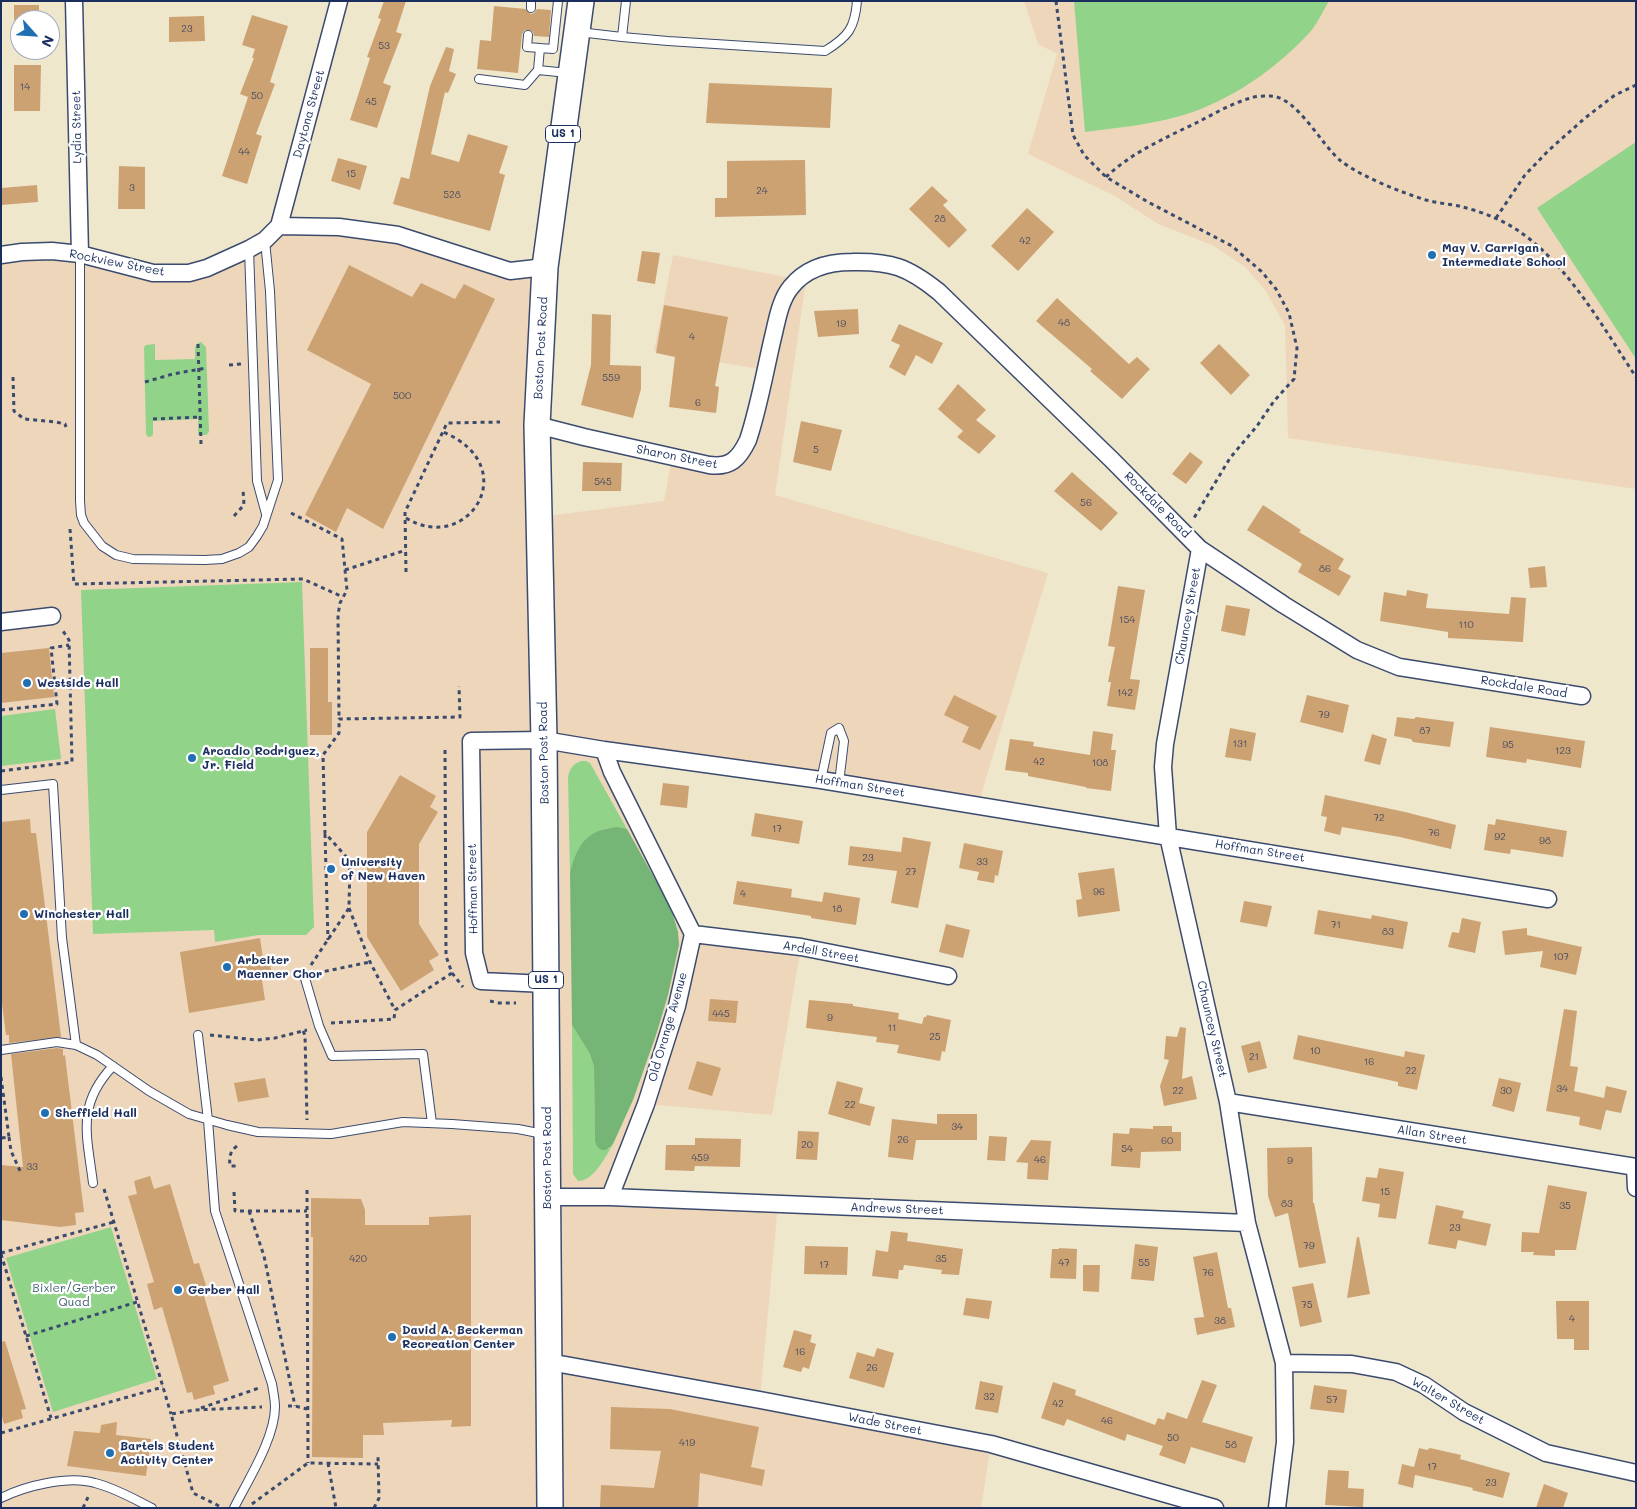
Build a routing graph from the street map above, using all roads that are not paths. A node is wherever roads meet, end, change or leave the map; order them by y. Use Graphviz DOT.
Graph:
graph roads {
  1 [pos="74,1"];
  2 [pos="339,1"];
  3 [pos="558,1"];
  4 [pos="581,1"];
  5 [pos="626,1"];
  6 [pos="857,1"];
  7 [pos="576,32"];
  8 [pos="528,35"];
  9 [pos="622,37"];
  10 [pos="540,48"];
  11 [pos="538,70"];
  12 [pos="571,73"];
  13 [pos="479,79"];
  14 [pos="279,226"];
  15 [pos="265,240"];
  16 [pos="249,249"];
  17 [pos="80,254"];
  18 [pos="1,255"];
  19 [pos="545,267"];
  20 [pos="785,295"];
  21 [pos="537,425"];
  22 [pos="266,514"];
  23 [pos="1200,549"];
  24 [pos="52,616"];
  25 [pos="1,622"];
  26 [pos="1582,696"];
  27 [pos="544,740"];
  28 [pos="604,750"];
  29 [pos="821,780"];
  30 [pos="839,783"];
  31 [pos="1,790"];
  32 [pos="1168,836"];
  33 [pos="1548,899"];
  34 [pos="693,934"];
  35 [pos="304,975"];
  36 [pos="948,976"];
  37 [pos="546,984"];
  38 [pos="198,1035"];
  39 [pos="76,1045"];
  40 [pos="1,1050"];
  41 [pos="113,1066"];
  42 [pos="1228,1102"];
  43 [pos="208,1120"];
  44 [pos="432,1123"];
  45 [pos="548,1134"];
  46 [pos="1635,1167"];
  47 [pos="93,1183"];
  48 [pos="1636,1188"];
  49 [pos="548,1197"];
  50 [pos="610,1197"];
  51 [pos="1247,1223"];
  52 [pos="549,1362"];
  53 [pos="1284,1363"];
  54 [pos="1636,1473"];
  55 [pos="1,1498"];
  56 [pos="152,1508"];
  57 [pos="234,1508"];
  58 [pos="550,1508"];
  59 [pos="1215,1508"];
  60 [pos="1277,1508"];
  1 -- 17 [label="street, Lydia Street"];
  2 -- 14 [label="street, Daytona Street"];
  3 -- 10 [label="lane"];
  4 -- 7 [label="main road, Boston Post Road / US 1"];
  5 -- 9 [label="lane"];
  6 -- 9 [label="lane"];
  7 -- 9 [label="lane"];
  7 -- 12 [label="main road, Boston Post Road / US 1"];
  8 -- 10 [label="lane"];
  10 -- 11 [label="lane"];
  11 -- 12 [label="lane"];
  11 -- 13 [label="lane"];
  12 -- 19 [label="main road, Boston Post Road / US 1"];
  14 -- 15 [label="street, Rockview Street"];
  14 -- 19 [label="street"];
  15 -- 16 [label="street, Rockview Street"];
  15 -- 22 [label="lane"];
  16 -- 17 [label="street, Rockview Street"];
  16 -- 22 [label="lane"];
  17 -- 18 [label="street, Rockview Street"];
  17 -- 22 [label="lane"];
  19 -- 21 [label="main road, Boston Post Road / US 1"];
  20 -- 21 [label="street, Sharon Street"];
  20 -- 23 [label="street, Rockdale Road"];
  21 -- 27 [label="main road, Boston Post Road / US 1"];
  23 -- 26 [label="street, Rockdale Road"];
  23 -- 32 [label="street, Chauncey Street"];
  24 -- 25 [label="street"];
  27 -- 28 [label="street, Hoffman Street"];
  27 -- 37 [label="main road, Boston Post Road / US 1"];
  27 -- 37 [label="street, Hoffman Street"];
  28 -- 29 [label="street, Hoffman Street"];
  28 -- 34 [label="street"];
  29 -- 30 [label="street, Hoffman Street"];
  29 -- 30 [label="lane"];
  30 -- 32 [label="street, Hoffman Street"];
  31 -- 39 [label="lane"];
  32 -- 33 [label="street, Hoffman Street"];
  32 -- 42 [label="street, Chauncey Street"];
  34 -- 36 [label="street, Ardell Street"];
  34 -- 50 [label="street, Old Orange Avenue"];
  35 -- 44 [label="lane"];
  37 -- 45 [label="main road, Boston Post Road / US 1"];
  38 -- 43 [label="lane"];
  39 -- 40 [label="lane"];
  39 -- 41 [label="lane"];
  41 -- 43 [label="lane"];
  41 -- 47 [label="lane"];
  42 -- 46 [label="street, Allan Street"];
  42 -- 51 [label="street, Chauncey Street"];
  43 -- 44 [label="lane"];
  43 -- 57 [label="lane"];
  44 -- 45 [label="lane"];
  45 -- 49 [label="main road, Boston Post Road / US 1"];
  46 -- 48 [label="street"];
  49 -- 50 [label="street, Andrews Street"];
  49 -- 52 [label="main road, Boston Post Road / US 1"];
  50 -- 51 [label="street, Andrews Street"];
  51 -- 53 [label="street, Chauncey Street"];
  52 -- 58 [label="main road, Boston Post Road / US 1"];
  52 -- 59 [label="street, Wade Street"];
  53 -- 54 [label="street, Walter Street"];
  53 -- 60 [label="street, Chauncey Street"];
  55 -- 56 [label="lane"];
}
